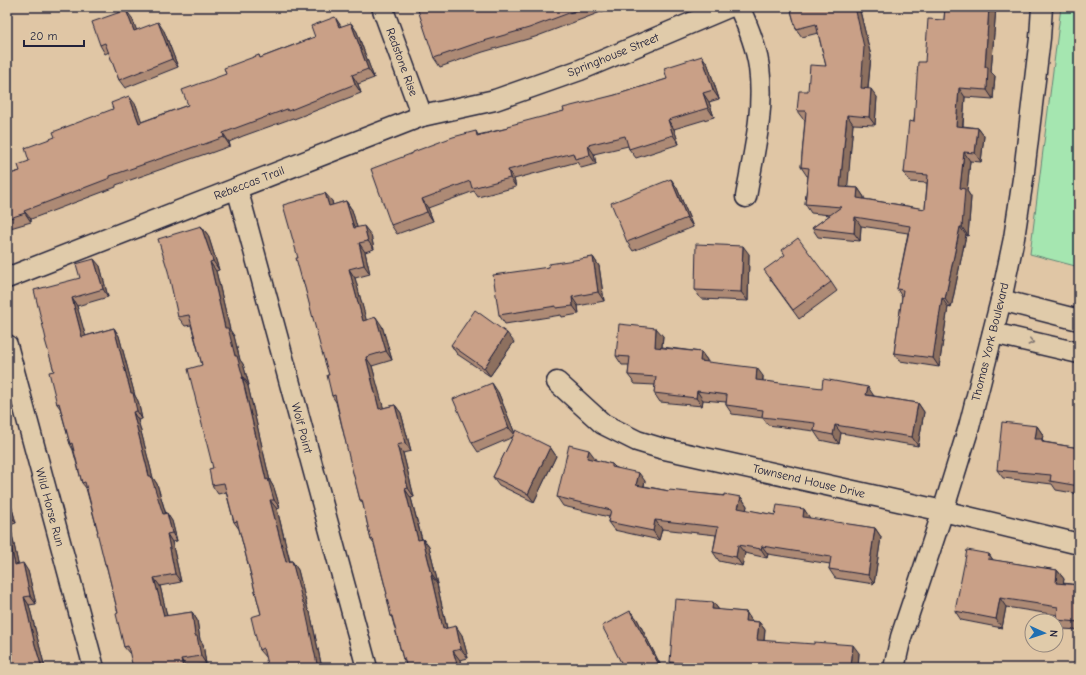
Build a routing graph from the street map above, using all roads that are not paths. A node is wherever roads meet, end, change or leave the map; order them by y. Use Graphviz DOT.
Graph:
graph roads {
  1 [pos="382,7"];
  2 [pos="729,7"];
  3 [pos="739,7"];
  4 [pos="1042,7"];
  5 [pos="495,100"];
  6 [pos="422,116"];
  7 [pos="237,188"];
  8 [pos="746,197"];
  9 [pos="7,278"];
  10 [pos="1001,300"];
  11 [pos="1079,320"];
  12 [pos="993,333"];
  13 [pos="7,346"];
  14 [pos="1079,353"];
  15 [pos="557,382"];
  16 [pos="943,511"];
  17 [pos="1079,544"];
  18 [pos="94,668"];
  19 [pos="367,668"];
  20 [pos="894,668"];
  1 -- 6 [label="street, Redstone Rise"];
  2 -- 5 [label="street, Springhouse Street"];
  3 -- 8 [label="street"];
  4 -- 10 [label="street, Thomas York Boulevard"];
  5 -- 6 [label="street, Rebeccas Trail"];
  6 -- 7 [label="street, Rebeccas Trail"];
  7 -- 9 [label="street, Rebeccas Trail"];
  7 -- 19 [label="street, Wolf Point"];
  10 -- 11 [label="street"];
  10 -- 12 [label="street, Thomas York Boulevard"];
  12 -- 14 [label="street, one-way"];
  12 -- 16 [label="street, Thomas York Boulevard"];
  13 -- 18 [label="street, Wild Horse Run"];
  15 -- 16 [label="street, Townsend House Drive"];
  16 -- 17 [label="street, Townsend House Drive"];
  16 -- 20 [label="street, Thomas York Boulevard"];
}
